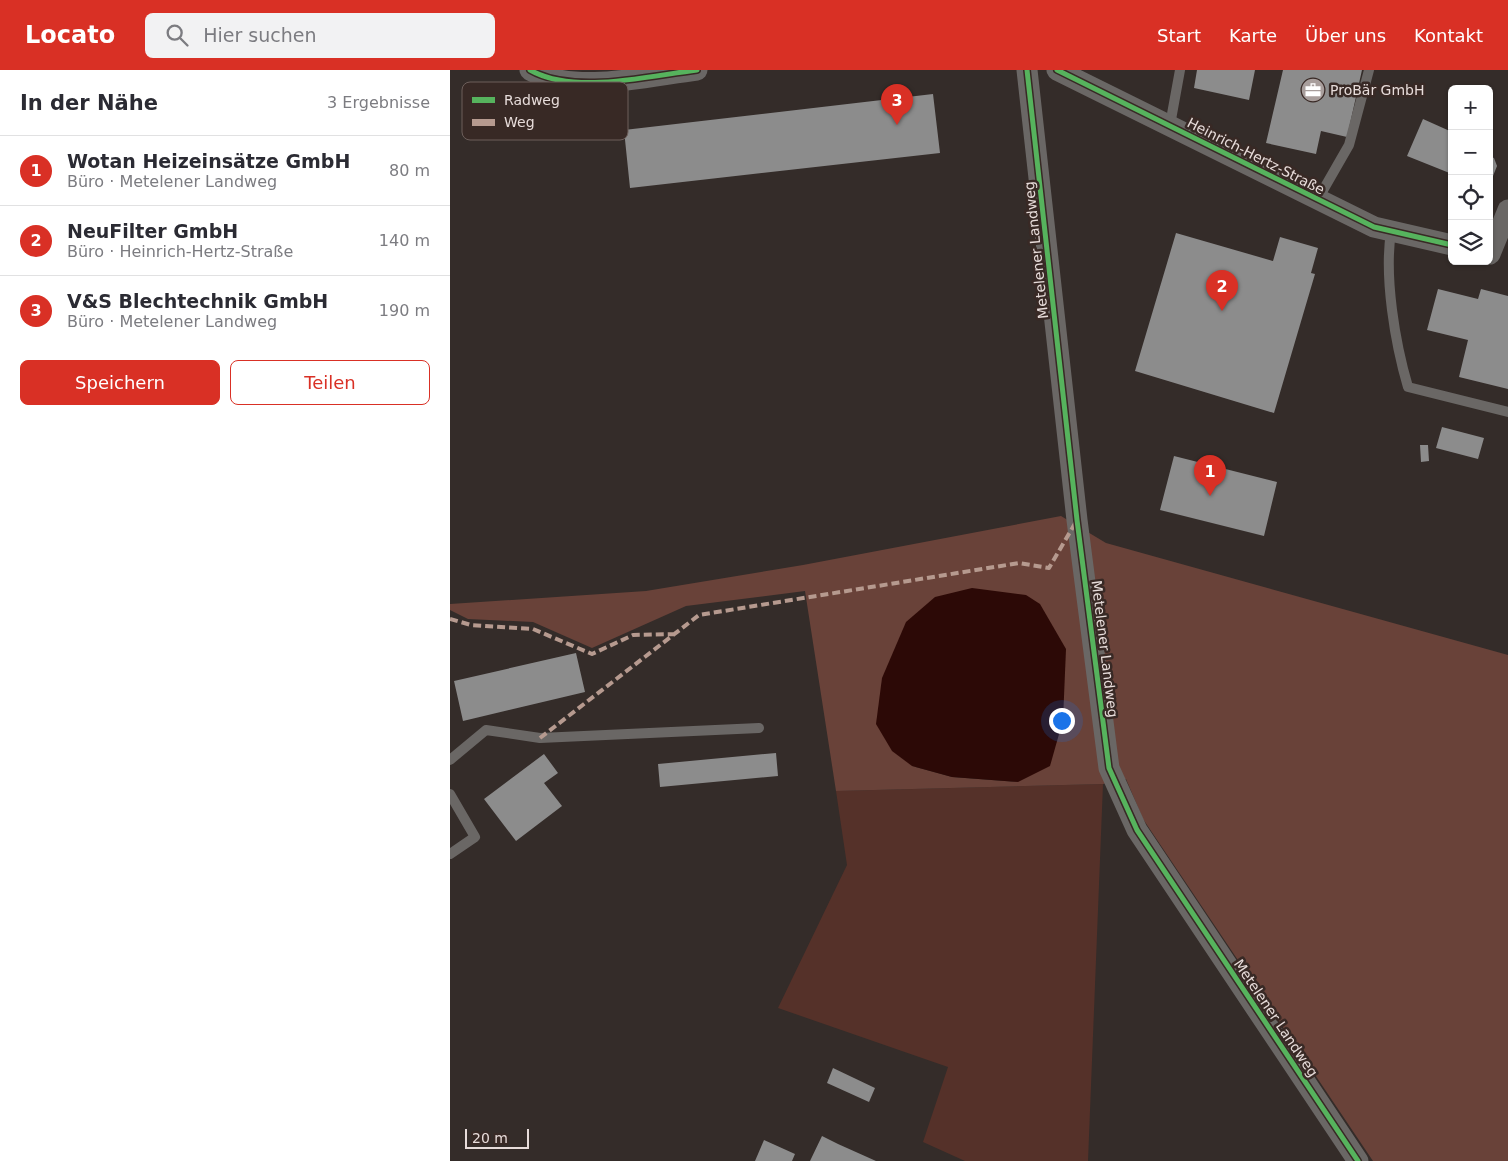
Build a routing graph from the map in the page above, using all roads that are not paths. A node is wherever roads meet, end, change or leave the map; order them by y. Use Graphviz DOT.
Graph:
graph roads {
  1 [pos="530,70"];
  2 [pos="697,70"];
  3 [pos="1027,70"];
  4 [pos="1057,70"];
  5 [pos="1180,70"];
  6 [pos="1369,70"];
  7 [pos="568,82"];
  8 [pos="597,82"];
  9 [pos="1170,125"];
  10 [pos="1318,199"];
  11 [pos="1508,210"];
  12 [pos="1391,232"];
  13 [pos="1448,244"];
  14 [pos="1493,247"];
  15 [pos="1493,255"];
  16 [pos="1508,259"];
  17 [pos="1508,412"];
  18 [pos="759,728"];
  19 [pos="450,760"];
  20 [pos="450,794"];
  21 [pos="450,854"];
  22 [pos="1358,1161"];
  1 -- 7 [label="street"];
  2 -- 8 [label="street"];
  3 -- 22 [label="street, Metelener Landweg"];
  4 -- 9 [label="street, Heinrich-Hertz-Straße"];
  5 -- 9 [label="lane"];
  6 -- 10 [label="lane"];
  9 -- 10 [label="street, Heinrich-Hertz-Straße"];
  10 -- 12 [label="street, Heinrich-Hertz-Straße"];
  11 -- 14 [label="street"];
  12 -- 13 [label="street, Heinrich-Hertz-Straße"];
  12 -- 17 [label="lane"];
  15 -- 16 [label="street"];
  18 -- 19 [label="lane"];
  20 -- 21 [label="lane"];
}
